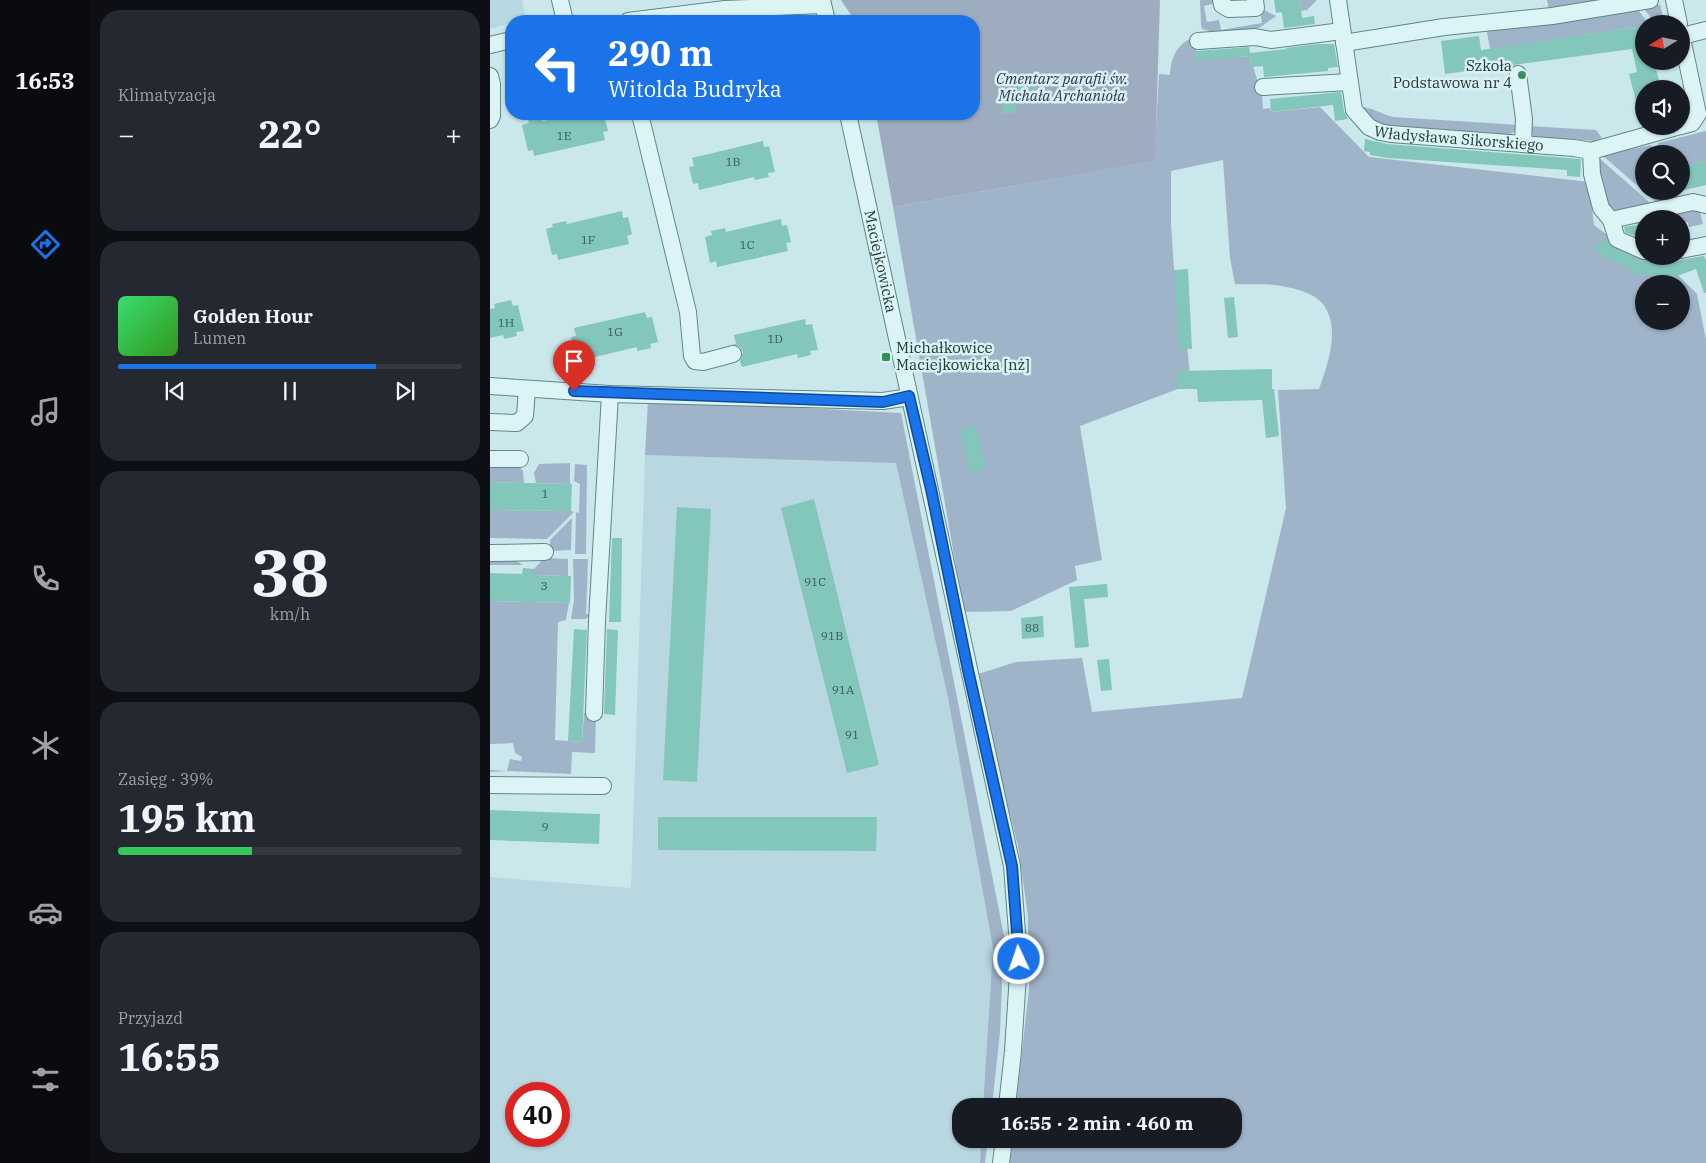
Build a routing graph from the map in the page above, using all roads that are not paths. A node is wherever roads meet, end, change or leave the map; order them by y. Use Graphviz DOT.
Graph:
graph roads {
  1 [pos="560,0"];
  2 [pos="1221,0"];
  3 [pos="1255,0"];
  4 [pos="1338,0"];
  5 [pos="1650,0"];
  6 [pos="1674,0"];
  7 [pos="822,2"];
  8 [pos="699,6"];
  9 [pos="564,15"];
  10 [pos="656,15"];
  11 [pos="825,15"];
  12 [pos="1677,15"];
  13 [pos="1706,30"];
  14 [pos="1690,33"];
  15 [pos="1343,37"];
  16 [pos="1198,41"];
  17 [pos="505,42"];
  18 [pos="490,46"];
  19 [pos="1689,70"];
  20 [pos="1518,74"];
  21 [pos="490,76"];
  22 [pos="1349,82"];
  23 [pos="1263,87"];
  24 [pos="490,120"];
  25 [pos="641,120"];
  26 [pos="849,120"];
  27 [pos="1690,124"];
  28 [pos="1649,135"];
  29 [pos="1523,144"];
  30 [pos="1591,151"];
  31 [pos="1706,205"];
  32 [pos="1611,220"];
  33 [pos="1706,245"];
  34 [pos="1635,248"];
  35 [pos="1690,248"];
  36 [pos="733,354"];
  37 [pos="490,386"];
  38 [pos="527,389"];
  39 [pos="610,394"];
  40 [pos="911,403"];
  41 [pos="490,422"];
  42 [pos="490,459"];
  43 [pos="520,459"];
  44 [pos="545,552"];
  45 [pos="490,553"];
  46 [pos="594,713"];
  47 [pos="490,784"];
  48 [pos="603,786"];
  49 [pos="1008,1098"];
  50 [pos="1003,1148"];
  51 [pos="1001,1163"];
  1 -- 9 [label="street"];
  2 -- 3 [label="street"];
  4 -- 15 [label="street, Władysława Sikorskiego"];
  5 -- 15 [label="street"];
  6 -- 12 [label="street"];
  7 -- 8 [label="street"];
  7 -- 11 [label="street"];
  8 -- 10 [label="street"];
  13 -- 14 [label="street"];
  15 -- 16 [label="street"];
  15 -- 22 [label="street, Władysława Sikorskiego"];
  17 -- 18 [label="street"];
  19 -- 27 [label="street, Władysława Sikorskiego"];
  20 -- 29 [label="street"];
  21 -- 24 [label="street"];
  22 -- 23 [label="street"];
  22 -- 29 [label="street, Władysława Sikorskiego"];
  25 -- 36 [label="street"];
  26 -- 40 [label="street, Maciejkowicka"];
  28 -- 30 [label="street, Władysława Sikorskiego"];
  29 -- 30 [label="street, Władysława Sikorskiego"];
  30 -- 32 [label="street"];
  31 -- 32 [label="street"];
  32 -- 34 [label="street"];
  33 -- 35 [label="street"];
  37 -- 38 [label="street"];
  38 -- 39 [label="street"];
  38 -- 41 [label="street"];
  39 -- 40 [label="street"];
  39 -- 46 [label="street"];
  40 -- 49 [label="street, Maciejkowicka"];
  42 -- 43 [label="street"];
  44 -- 45 [label="street"];
  47 -- 48 [label="street"];
  50 -- 51 [label="street"];
}
